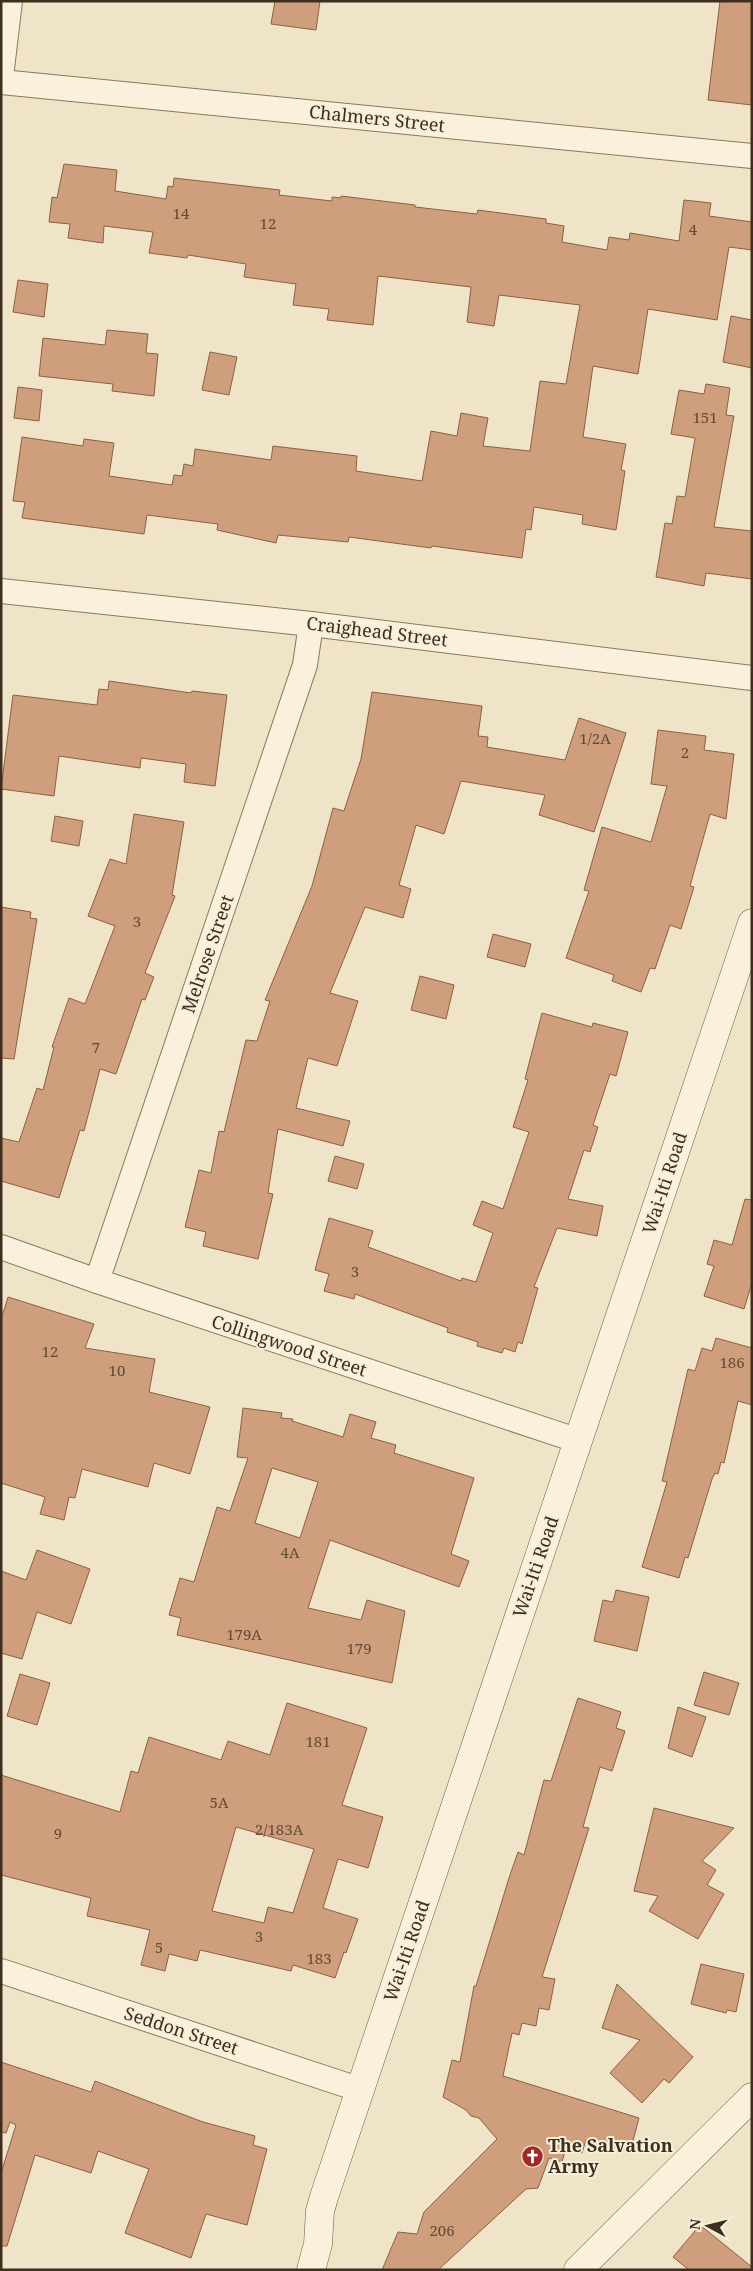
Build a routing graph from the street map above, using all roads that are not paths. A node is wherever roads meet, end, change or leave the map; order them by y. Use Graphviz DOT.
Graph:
graph roads {
  1 [pos="10,1"];
  2 [pos="1,77"];
  3 [pos="1,82"];
  4 [pos="752,156"];
  5 [pos="1,591"];
  6 [pos="312,624"];
  7 [pos="752,678"];
  8 [pos="752,923"];
  9 [pos="1,1247"];
  10 [pos="97,1281"];
  11 [pos="579,1441"];
  12 [pos="1,1971"];
  13 [pos="360,2090"];
  14 [pos="752,2098"];
  15 [pos="320,2211"];
  16 [pos="585,2268"];
  17 [pos="292,2270"];
  18 [pos="311,2270"];
  1 -- 2 [label="street"];
  3 -- 4 [label="street, Chalmers Street"];
  5 -- 6 [label="street, Craighead Street"];
  6 -- 7 [label="street, Craighead Street"];
  6 -- 10 [label="street, Melrose Street"];
  8 -- 11 [label="main road, Wai-Iti Road"];
  9 -- 10 [label="street, Collingwood Street"];
  10 -- 11 [label="street, Collingwood Street"];
  11 -- 13 [label="main road, Wai-Iti Road"];
  12 -- 13 [label="street, Seddon Street"];
  13 -- 15 [label="main road, Wai-Iti Road"];
  14 -- 16 [label="main road"];
  15 -- 17 [label="main road, Wai-Iti Road"];
  15 -- 18 [label="main road, Wai-Iti Road"];
}
